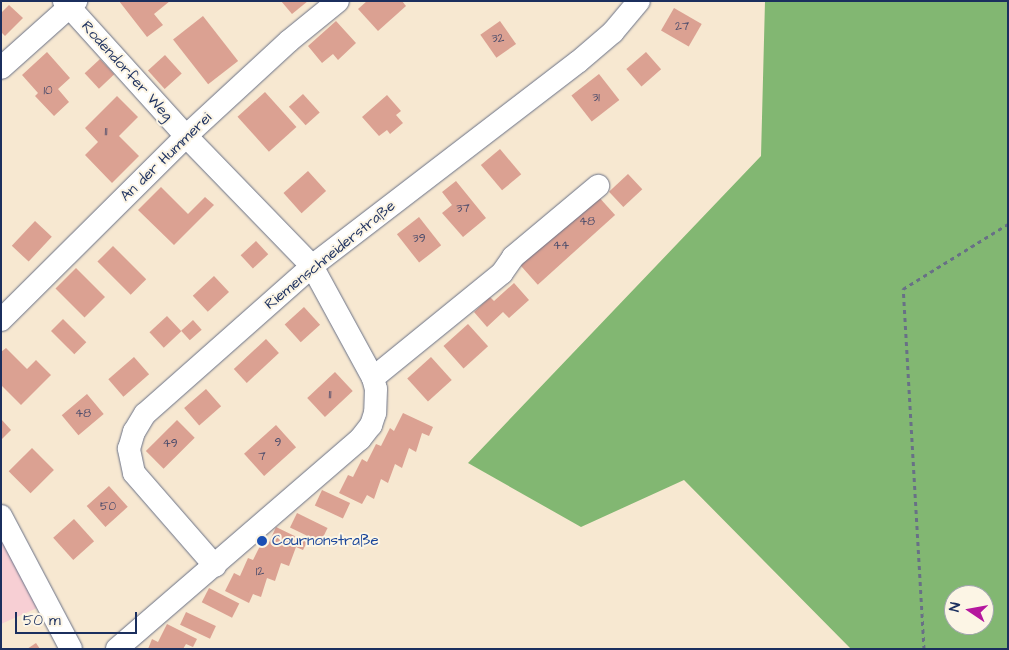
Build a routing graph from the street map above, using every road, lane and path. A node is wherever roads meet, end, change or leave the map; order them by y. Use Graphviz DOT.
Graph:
graph roads {
  1 [pos="338,1"];
  2 [pos="639,1"];
  3 [pos="69,3"];
  4 [pos="1,68"];
  5 [pos="186,136"];
  6 [pos="598,186"];
  7 [pos="1008,224"];
  8 [pos="312,266"];
  9 [pos="1,320"];
  10 [pos="373,378"];
  11 [pos="1,516"];
  12 [pos="216,566"];
  13 [pos="71,649"];
  14 [pos="117,649"];
  15 [pos="924,649"];
  1 -- 5 [label="street, An der Hummerei"];
  2 -- 8 [label="street, Riemenschneiderstraße"];
  3 -- 4 [label="street"];
  3 -- 5 [label="street, Rodendorfer Weg"];
  5 -- 8 [label="street"];
  5 -- 9 [label="street, An der Hummerei"];
  6 -- 10 [label="street"];
  7 -- 15 [label="path"];
  8 -- 10 [label="street"];
  8 -- 12 [label="street, Riemenschneiderstraße"];
  10 -- 12 [label="street"];
  11 -- 13 [label="street"];
  12 -- 14 [label="street"];
}
